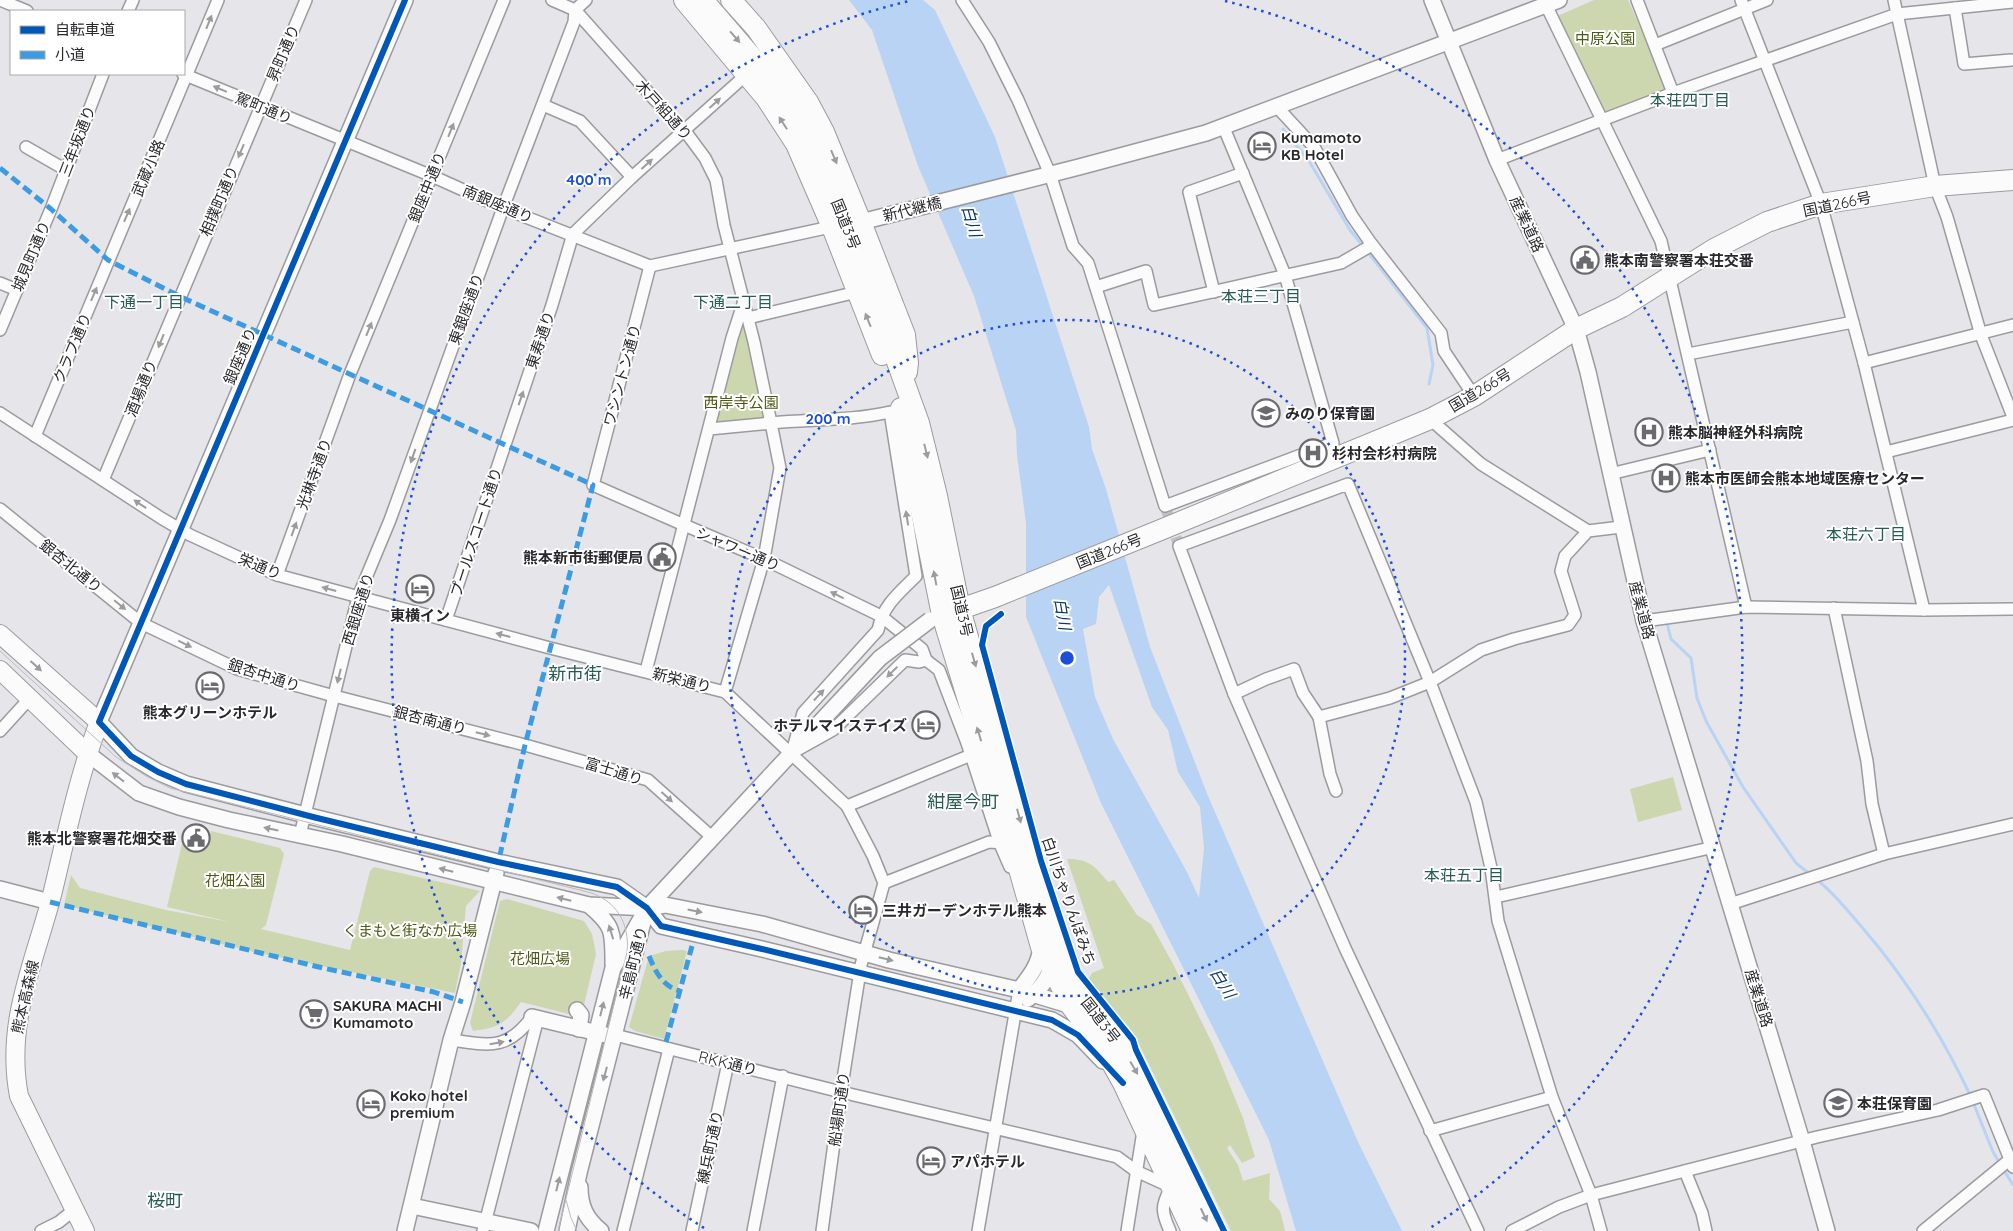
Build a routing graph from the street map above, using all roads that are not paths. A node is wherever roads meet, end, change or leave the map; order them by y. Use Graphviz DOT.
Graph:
graph roads {
  1 [pos="218,0"];
  2 [pos="306,0"];
  3 [pos="405,0"];
  4 [pos="504,0"];
  5 [pos="552,0"];
  6 [pos="586,0"];
  7 [pos="684,0"];
  8 [pos="703,0"];
  9 [pos="731,0"];
  10 [pos="962,0"];
  11 [pos="1432,0"];
  12 [pos="1638,0"];
  13 [pos="1767,0"];
  14 [pos="1894,0"];
  15 [pos="1,2"];
  16 [pos="1552,2"];
  17 [pos="2013,2"];
  18 [pos="1742,5"];
  19 [pos="1956,8"];
  20 [pos="24,10"];
  21 [pos="575,10"];
  22 [pos="1897,14"];
  23 [pos="1448,41"];
  24 [pos="1655,45"];
  25 [pos="1765,60"];
  26 [pos="2010,60"];
  27 [pos="103,75"];
  28 [pos="185,75"];
  29 [pos="746,75"];
  30 [pos="1673,93"];
  31 [pos="543,104"];
  32 [pos="260,106"];
  33 [pos="1277,107"];
  34 [pos="1601,120"];
  35 [pos="1224,128"];
  36 [pos="684,131"];
  37 [pos="346,140"];
  38 [pos="26,148"];
  39 [pos="1497,160"];
  40 [pos="66,170"];
  41 [pos="1243,173"];
  42 [pos="1050,174"];
  43 [pos="432,176"];
  44 [pos="632,177"];
  45 [pos="2013,180"];
  46 [pos="1935,186"];
  47 [pos="1821,204"];
  48 [pos="503,208"];
  49 [pos="51,209"];
  50 [pos="847,224"];
  51 [pos="574,234"];
  52 [pos="1372,245"];
  53 [pos="730,250"];
  54 [pos="108,260"];
  55 [pos="650,266"];
  56 [pos="1285,275"];
  57 [pos="1668,276"];
  58 [pos="0,283"];
  59 [pos="1096,287"];
  60 [pos="17,290"];
  61 [pos="857,292"];
  62 [pos="1214,292"];
  63 [pos="179,296"];
  64 [pos="744,300"];
  65 [pos="748,318"];
  66 [pos="1853,322"];
  67 [pos="2013,325"];
  68 [pos="1576,329"];
  69 [pos="0,330"];
  70 [pos="1980,334"];
  71 [pos="1688,354"];
  72 [pos="1864,363"];
  73 [pos="350,374"];
  74 [pos="1474,396"];
  75 [pos="429,410"];
  76 [pos="0,413"];
  77 [pos="1430,419"];
  78 [pos="2013,419"];
  79 [pos="770,423"];
  80 [pos="709,430"];
  81 [pos="35,436"];
  82 [pos="505,444"];
  83 [pos="1710,450"];
  84 [pos="1886,452"];
  85 [pos="1610,474"];
  86 [pos="103,480"];
  87 [pos="593,485"];
  88 [pos="0,509"];
  89 [pos="684,526"];
  90 [pos="1621,527"];
  91 [pos="181,530"];
  92 [pos="1588,531"];
  93 [pos="764,559"];
  94 [pos="277,575"];
  95 [pos="358,597"];
  96 [pos="1746,607"];
  97 [pos="1834,608"];
  98 [pos="2013,609"];
  99 [pos="1924,610"];
  100 [pos="944,614"];
  101 [pos="881,616"];
  102 [pos="446,620"];
  103 [pos="1644,621"];
  104 [pos="141,623"];
  105 [pos="0,634"];
  106 [pos="550,648"];
  107 [pos="926,660"];
  108 [pos="0,670"];
  109 [pos="646,671"];
  110 [pos="1430,682"];
  111 [pos="725,692"];
  112 [pos="1234,694"];
  113 [pos="334,696"];
  114 [pos="30,698"];
  115 [pos="1319,717"];
  116 [pos="99,722"];
  117 [pos="0,731"];
  118 [pos="525,745"];
  119 [pos="87,753"];
  120 [pos="791,753"];
  121 [pos="971,754"];
  122 [pos="1336,791"];
  123 [pos="847,806"];
  124 [pos="305,814"];
  125 [pos="2013,824"];
  126 [pos="300,835"];
  127 [pos="713,838"];
  128 [pos="1005,842"];
  129 [pos="1714,848"];
  130 [pos="1884,854"];
  131 [pos="498,862"];
  132 [pos="493,882"];
  133 [pos="884,883"];
  134 [pos="0,888"];
  135 [pos="1496,897"];
  136 [pos="50,902"];
  137 [pos="1730,904"];
  138 [pos="589,906"];
  139 [pos="647,908"];
  140 [pos="1047,943"];
  141 [pos="864,953"];
  142 [pos="613,968"];
  143 [pos="1052,968"];
  144 [pos="859,981"];
  145 [pos="1018,990"];
  146 [pos="1034,994"];
  147 [pos="1071,1006"];
  148 [pos="577,1010"];
  149 [pos="1014,1011"];
  150 [pos="1095,1014"];
  151 [pos="535,1018"];
  152 [pos="579,1029"];
  153 [pos="596,1034"];
  154 [pos="615,1035"];
  155 [pos="451,1040"];
  156 [pos="669,1049"];
  157 [pos="728,1063"];
  158 [pos="783,1076"];
  159 [pos="1124,1083"];
  160 [pos="841,1092"];
  161 [pos="1552,1097"];
  162 [pos="1143,1127"];
  163 [pos="994,1128"];
  164 [pos="1430,1131"];
  165 [pos="1802,1141"];
  166 [pos="2012,1161"];
  167 [pos="1684,1171"];
  168 [pos="1136,1172"];
  169 [pos="579,1173"];
  170 [pos="1171,1187"];
  171 [pos="1591,1194"];
  172 [pos="412,1206"];
  173 [pos="74,1209"];
  174 [pos="485,1226"];
  175 [pos="567,1230"];
  176 [pos="41,1231"];
  177 [pos="85,1231"];
  178 [pos="405,1231"];
  179 [pos="530,1231"];
  180 [pos="546,1231"];
  181 [pos="601,1231"];
  182 [pos="623,1231"];
  183 [pos="692,1231"];
  184 [pos="754,1231"];
  185 [pos="822,1231"];
  186 [pos="978,1231"];
  187 [pos="1127,1231"];
  188 [pos="1170,1231"];
  189 [pos="1192,1231"];
  190 [pos="1211,1231"];
  191 [pos="1478,1231"];
  192 [pos="1512,1231"];
  193 [pos="1602,1231"];
  194 [pos="1706,1231"];
  195 [pos="1827,1231"];
  196 [pos="1924,1231"];
  28 -- 1 [label="street, 武蔵小路, one-way"];
  2 -- 32 [label="street, 昇町通り"];
  3 -- 37 [label="street, 銀座通り"];
  43 -- 4 [label="street, 銀座中通り, one-way"];
  5 -- 21 [label="street, 木戸組通り"];
  6 -- 21 [label="street"];
  7 -- 29 [label="highway, 国道3号"];
  8 -- 50 [label="highway, 国道3号, one-way"];
  9 -- 50 [label="highway, one-way"];
  10 -- 42 [label="street"];
  11 -- 23 [label="street, 産業道路"];
  12 -- 24 [label="street"];
  13 -- 18 [label="street"];
  14 -- 22 [label="street"];
  15 -- 20 [label="street"];
  16 -- 23 [label="street, 新代継橋"];
  16 -- 34 [label="street"];
  17 -- 19 [label="street"];
  18 -- 24 [label="street"];
  18 -- 25 [label="street"];
  19 -- 22 [label="street"];
  19 -- 26 [label="street"];
  21 -- 31 [label="street, 東銀座通り"];
  21 -- 36 [label="street, 木戸組通り"];
  22 -- 25 [label="street"];
  22 -- 46 [label="street"];
  23 -- 33 [label="street, 新代継橋"];
  23 -- 39 [label="street, 産業道路"];
  24 -- 30 [label="street"];
  25 -- 30 [label="street"];
  25 -- 47 [label="street"];
  27 -- 40 [label="street, 三年坂通り"];
  32 -- 28 [label="street, 駕町通り, one-way"];
  54 -- 28 [label="street, 武蔵小路, one-way"];
  36 -- 29 [label="street, one-way"];
  50 -- 29 [label="highway, 国道3号, one-way"];
  30 -- 34 [label="street"];
  31 -- 44 [label="street"];
  31 -- 48 [label="street, 東銀座通り"];
  32 -- 37 [label="street, 駕町通り"];
  32 -- 63 [label="street, 相撲町通り, one-way"];
  33 -- 35 [label="street, 新代継橋"];
  33 -- 52 [label="street"];
  34 -- 39 [label="street"];
  34 -- 57 [label="street"];
  35 -- 41 [label="street"];
  35 -- 42 [label="street, 新代継橋"];
  44 -- 36 [label="street, one-way"];
  36 -- 53 [label="street, 木戸組通り"];
  37 -- 43 [label="street, 南銀座通り"];
  37 -- 91 [label="street, 銀座通り"];
  38 -- 40 [label="street"];
  39 -- 68 [label="street, 産業道路"];
  40 -- 49 [label="street, 三年坂通り"];
  41 -- 56 [label="street"];
  41 -- 62 [label="street"];
  42 -- 50 [label="street, 新代継橋"];
  42 -- 59 [label="street"];
  43 -- 48 [label="street, 南銀座通り"];
  73 -- 43 [label="street, 銀座中通り, one-way"];
  44 -- 51 [label="street"];
  45 -- 46 [label="highway, 国道266号"];
  46 -- 47 [label="highway, 国道266号"];
  46 -- 70 [label="street"];
  47 -- 57 [label="highway, 国道266号"];
  47 -- 66 [label="street"];
  48 -- 51 [label="street, 南銀座通り"];
  48 -- 75 [label="street, 東銀座通り"];
  49 -- 60 [label="street, 城見町通り"];
  50 -- 53 [label="street"];
  50 -- 61 [label="highway, 国道3号"];
  50 -- 100 [label="highway, 国道3号, one-way"];
  51 -- 55 [label="street, 南銀座通り"];
  82 -- 51 [label="street, 東寿通り, one-way"];
  52 -- 56 [label="street"];
  52 -- 74 [label="street"];
  53 -- 55 [label="street"];
  53 -- 64 [label="street, 木戸組通り"];
  81 -- 54 [label="street, クラブ通り, one-way"];
  55 -- 87 [label="street, ワシントン通り"];
  56 -- 59 [label="street"];
  56 -- 62 [label="street"];
  57 -- 68 [label="highway, 国道266号"];
  57 -- 71 [label="street"];
  58 -- 60 [label="street"];
  59 -- 62 [label="street"];
  60 -- 69 [label="street, 城見町通り"];
  61 -- 65 [label="street"];
  100 -- 61 [label="highway, 国道3号, one-way"];
  63 -- 86 [label="street, 酒場通り, one-way"];
  64 -- 65 [label="street, 木戸組通り"];
  64 -- 80 [label="street"];
  65 -- 79 [label="street, 木戸組通り"];
  66 -- 71 [label="street"];
  66 -- 72 [label="street"];
  67 -- 70 [label="street"];
  68 -- 74 [label="highway, 国道266号"];
  68 -- 85 [label="street, 産業道路"];
  70 -- 72 [label="street"];
  70 -- 78 [label="street"];
  71 -- 83 [label="street"];
  72 -- 84 [label="street"];
  94 -- 73 [label="street, 光琳寺通り, one-way"];
  74 -- 77 [label="highway, 国道266号"];
  75 -- 95 [label="street, 西銀座通り, one-way"];
  76 -- 81 [label="street, 栄通り"];
  77 -- 92 [label="street"];
  77 -- 100 [label="highway, 国道266号"];
  78 -- 84 [label="street"];
  79 -- 80 [label="street"];
  79 -- 93 [label="street, 木戸組通り"];
  101 -- 79 [label="street, one-way"];
  80 -- 89 [label="street"];
  81 -- 86 [label="street, 栄通り"];
  82 -- 102 [label="street, プールスコート通り"];
  83 -- 85 [label="street"];
  83 -- 96 [label="street"];
  84 -- 99 [label="street"];
  85 -- 90 [label="street, 産業道路"];
  91 -- 86 [label="street, 栄通り, one-way"];
  87 -- 89 [label="street, シャワー通り"];
  88 -- 104 [label="street, 銀杏北通り, one-way"];
  89 -- 93 [label="street, シャワー通り"];
  89 -- 109 [label="street"];
  90 -- 92 [label="street"];
  90 -- 103 [label="street, 産業道路"];
  91 -- 94 [label="street, 栄通り"];
  91 -- 104 [label="street, 銀座通り"];
  92 -- 110 [label="street"];
  101 -- 93 [label="street, シャワー通り, one-way"];
  93 -- 111 [label="street, 木戸組通り"];
  95 -- 94 [label="street, 栄通り, one-way"];
  95 -- 102 [label="street, 栄通り"];
  95 -- 113 [label="street, 西銀座通り, one-way"];
  96 -- 97 [label="street"];
  96 -- 103 [label="street"];
  97 -- 99 [label="street"];
  97 -- 130 [label="street"];
  98 -- 99 [label="street"];
  100 -- 120 [label="street, bridge"];
  128 -- 100 [label="highway, 国道3号, one-way"];
  100 -- 140 [label="highway, 国道3号, one-way"];
  101 -- 107 [label="street, シャワー通り"];
  120 -- 101 [label="street, one-way"];
  106 -- 102 [label="street, 栄通り, one-way"];
  103 -- 129 [label="street, 産業道路"];
  104 -- 113 [label="street, 銀杏中通り, one-way"];
  104 -- 116 [label="street, 銀座通り"];
  105 -- 116 [label="main road, one-way"];
  106 -- 109 [label="street, 新栄通り"];
  107 -- 120 [label="street, one-way"];
  107 -- 121 [label="street, シャワー通り"];
  108 -- 114 [label="main road"];
  109 -- 111 [label="street, 新栄通り"];
  110 -- 112 [label="street"];
  110 -- 115 [label="street"];
  110 -- 135 [label="street"];
  111 -- 120 [label="street, 新栄通り"];
  112 -- 115 [label="street"];
  112 -- 164 [label="street"];
  113 -- 118 [label="street, 銀杏南通り, one-way"];
  113 -- 124 [label="street, 西銀座通り"];
  114 -- 117 [label="street"];
  114 -- 119 [label="main road"];
  115 -- 122 [label="street"];
  116 -- 119 [label="main road, 熊本高森線"];
  116 -- 124 [label="street"];
  118 -- 127 [label="street, 富士通り, one-way"];
  126 -- 119 [label="street, one-way"];
  119 -- 136 [label="main road, 熊本高森線"];
  120 -- 123 [label="street, 新栄通り"];
  120 -- 127 [label="street"];
  121 -- 123 [label="street"];
  121 -- 128 [label="street, シャワー通り"];
  123 -- 133 [label="street, 新栄通り"];
  124 -- 126 [label="street, 西銀座通り"];
  124 -- 131 [label="street"];
  125 -- 130 [label="street"];
  132 -- 126 [label="street, one-way"];
  127 -- 139 [label="street"];
  128 -- 133 [label="street"];
  128 -- 140 [label="highway, 国道3号"];
  129 -- 135 [label="street"];
  129 -- 137 [label="street, 産業道路"];
  130 -- 137 [label="street"];
  131 -- 132 [label="street"];
  131 -- 139 [label="street"];
  138 -- 132 [label="street, one-way"];
  132 -- 155 [label="street"];
  133 -- 141 [label="street, 船場町通り"];
  134 -- 136 [label="street"];
  135 -- 161 [label="street"];
  136 -- 173 [label="main road, 熊本高森線"];
  137 -- 165 [label="street, 産業道路"];
  138 -- 139 [label="street"];
  142 -- 138 [label="street, one-way"];
  139 -- 141 [label="street, one-way"];
  139 -- 142 [label="street, 辛島町通り"];
  139 -- 144 [label="street"];
  139 -- 154 [label="street, 辛島町通り"];
  140 -- 143 [label="highway, 国道3号"];
  140 -- 145 [label="street"];
  140 -- 150 [label="highway, 国道3号"];
  141 -- 144 [label="street, 船場町通り"];
  141 -- 145 [label="street, one-way"];
  153 -- 142 [label="street, 辛島町通り, one-way"];
  143 -- 146 [label="street"];
  143 -- 147 [label="highway, 国道3号"];
  144 -- 149 [label="street"];
  144 -- 160 [label="street, 船場町通り"];
  145 -- 146 [label="street"];
  145 -- 149 [label="street"];
  146 -- 147 [label="street"];
  146 -- 149 [label="street"];
  147 -- 150 [label="street"];
  147 -- 159 [label="highway, 国道3号"];
  148 -- 152 [label="street"];
  149 -- 159 [label="street"];
  149 -- 163 [label="street"];
  150 -- 190 [label="highway, 国道3号, one-way"];
  151 -- 152 [label="street"];
  155 -- 151 [label="street, one-way"];
  151 -- 174 [label="street"];
  152 -- 153 [label="street"];
  153 -- 154 [label="street"];
  180 -- 153 [label="street, 辛島町通り, one-way"];
  154 -- 156 [label="street, RKK通り"];
  154 -- 169 [label="street, 辛島町通り, one-way"];
  155 -- 172 [label="street"];
  156 -- 157 [label="street, RKK通り"];
  156 -- 182 [label="street"];
  157 -- 158 [label="street, RKK通り"];
  157 -- 183 [label="street, 練兵町通り"];
  158 -- 160 [label="street, RKK通り"];
  158 -- 184 [label="street"];
  159 -- 162 [label="highway, 国道3号"];
  160 -- 163 [label="street, RKK通り"];
  160 -- 185 [label="street, 船場町通り"];
  161 -- 164 [label="street"];
  161 -- 171 [label="street"];
  162 -- 168 [label="street"];
  162 -- 170 [label="highway, 国道3号"];
  163 -- 168 [label="street, RKK通り"];
  163 -- 186 [label="street"];
  164 -- 191 [label="street"];
  165 -- 166 [label="street"];
  165 -- 167 [label="street"];
  165 -- 195 [label="street, 産業道路"];
  166 -- 196 [label="street"];
  167 -- 171 [label="street"];
  167 -- 194 [label="street"];
  168 -- 170 [label="street, RKK通り"];
  168 -- 187 [label="street"];
  169 -- 175 [label="street, 辛島町通り"];
  169 -- 181 [label="street"];
  170 -- 188 [label="street"];
  170 -- 189 [label="highway, 国道3号"];
  171 -- 192 [label="street"];
  171 -- 193 [label="street"];
  172 -- 174 [label="street"];
  172 -- 178 [label="street"];
  173 -- 176 [label="street"];
  173 -- 177 [label="main road, 熊本高森線"];
  174 -- 179 [label="street"];
}
